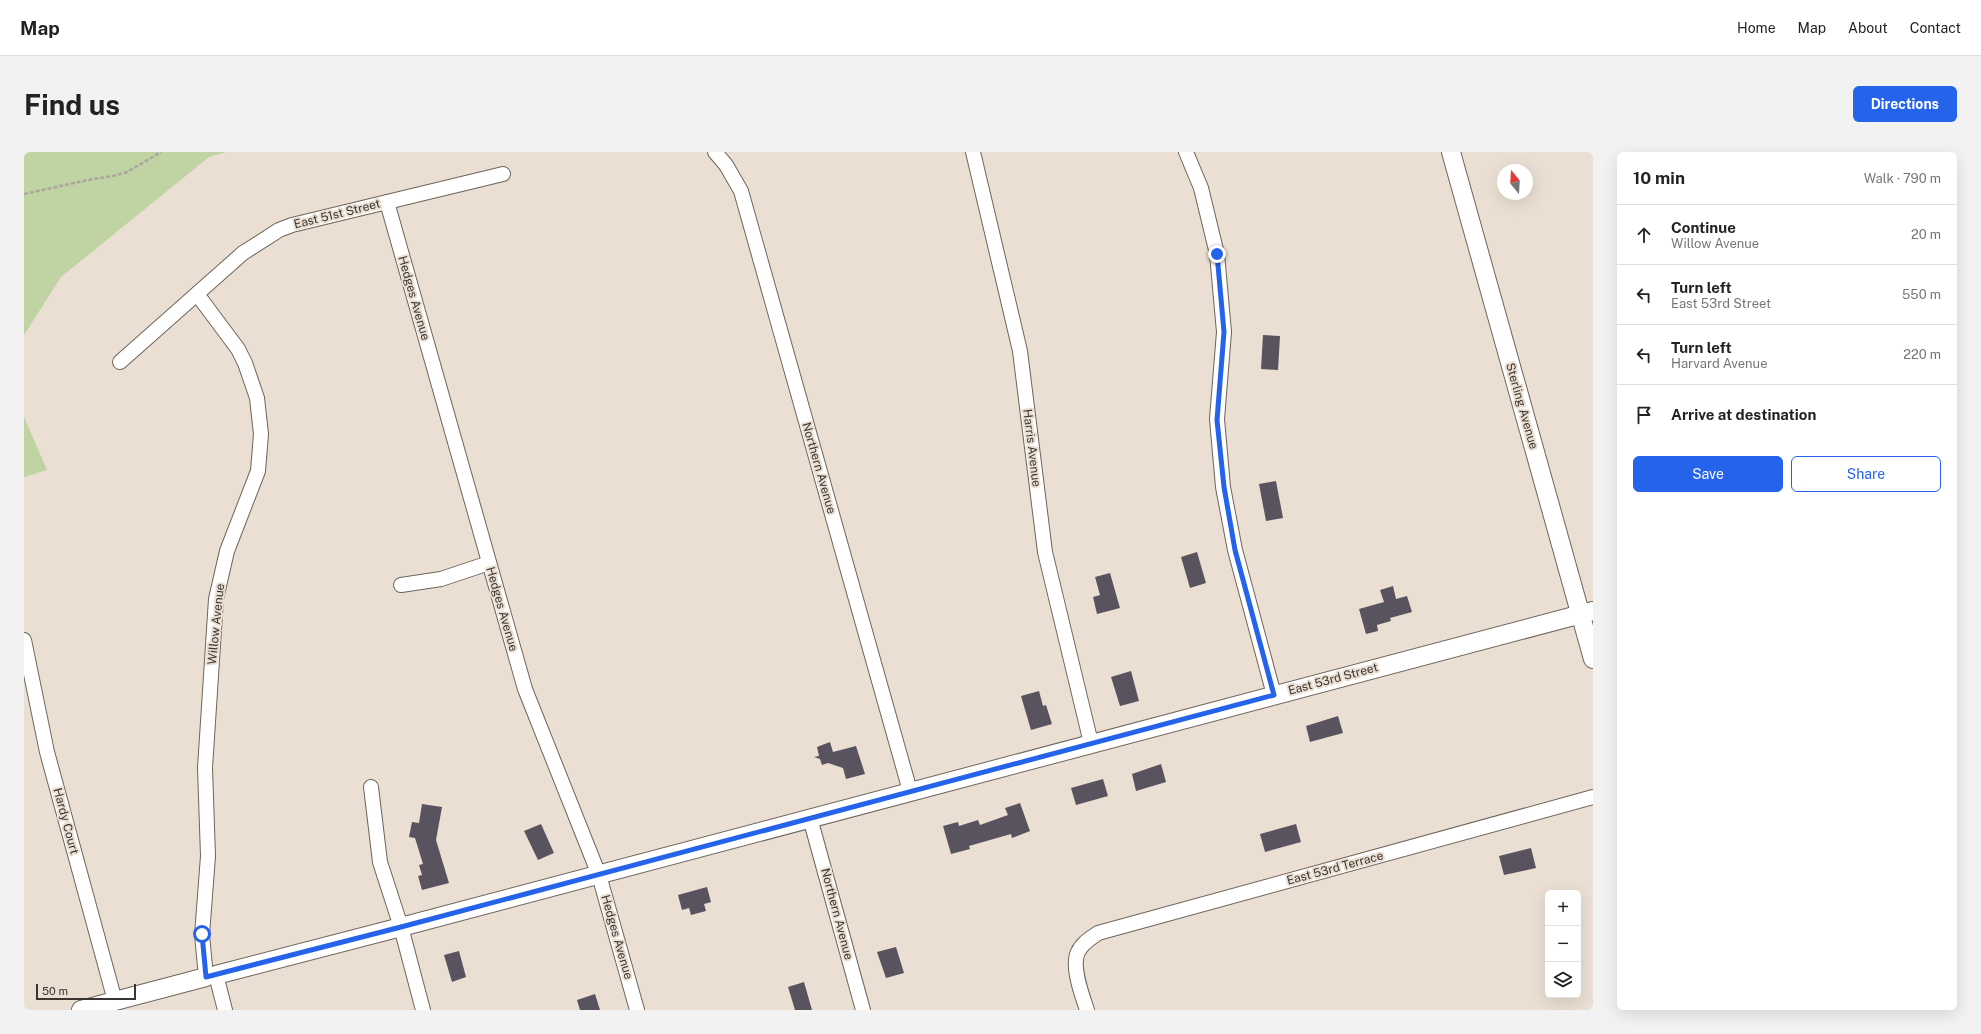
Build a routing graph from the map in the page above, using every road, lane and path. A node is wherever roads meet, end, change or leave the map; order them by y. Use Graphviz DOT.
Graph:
graph roads {
  1 [pos="161,152"];
  2 [pos="714,152"];
  3 [pos="973,152"];
  4 [pos="1186,152"];
  5 [pos="1452,152"];
  6 [pos="503,174"];
  7 [pos="24,194"];
  8 [pos="387,202"];
  9 [pos="197,294"];
  10 [pos="120,362"];
  11 [pos="489,563"];
  12 [pos="401,585"];
  13 [pos="1587,613"];
  14 [pos="24,640"];
  15 [pos="1593,659"];
  16 [pos="1274,695"];
  17 [pos="1091,743"];
  18 [pos="371,787"];
  19 [pos="910,791"];
  20 [pos="1593,797"];
  21 [pos="810,818"];
  22 [pos="599,875"];
  23 [pos="401,927"];
  24 [pos="211,976"];
  25 [pos="115,1000"];
  26 [pos="80,1010"];
  27 [pos="225,1010"];
  28 [pos="423,1010"];
  29 [pos="637,1010"];
  30 [pos="863,1010"];
  31 [pos="1087,1010"];
  1 -- 7 [label="path"];
  2 -- 19 [label="street, Northern Avenue"];
  3 -- 17 [label="street, Harris Avenue"];
  4 -- 16 [label="street"];
  5 -- 13 [label="street, Sterling Avenue"];
  6 -- 8 [label="street, East 51st Street"];
  8 -- 9 [label="street, East 51st Street"];
  8 -- 11 [label="street, Hedges Avenue"];
  9 -- 10 [label="street, East 51st Street"];
  9 -- 24 [label="street, Willow Avenue"];
  11 -- 12 [label="street"];
  11 -- 22 [label="street, Hedges Avenue"];
  13 -- 15 [label="street, Sterling Avenue"];
  13 -- 16 [label="street, East 53rd Street"];
  14 -- 25 [label="street, Hardy Court"];
  16 -- 17 [label="street, East 53rd Street"];
  17 -- 19 [label="street, East 53rd Street"];
  18 -- 23 [label="street"];
  19 -- 21 [label="street, East 53rd Street"];
  20 -- 31 [label="street, East 53rd Terrace"];
  21 -- 22 [label="street, East 53rd Street"];
  21 -- 30 [label="street, Northern Avenue"];
  22 -- 23 [label="street, East 53rd Street"];
  22 -- 29 [label="street, Hedges Avenue"];
  23 -- 24 [label="street, East 53rd Street"];
  23 -- 28 [label="street"];
  24 -- 25 [label="street, East 53rd Street"];
  24 -- 27 [label="street, Willow Avenue"];
  25 -- 26 [label="street, East 53rd Street"];
}
